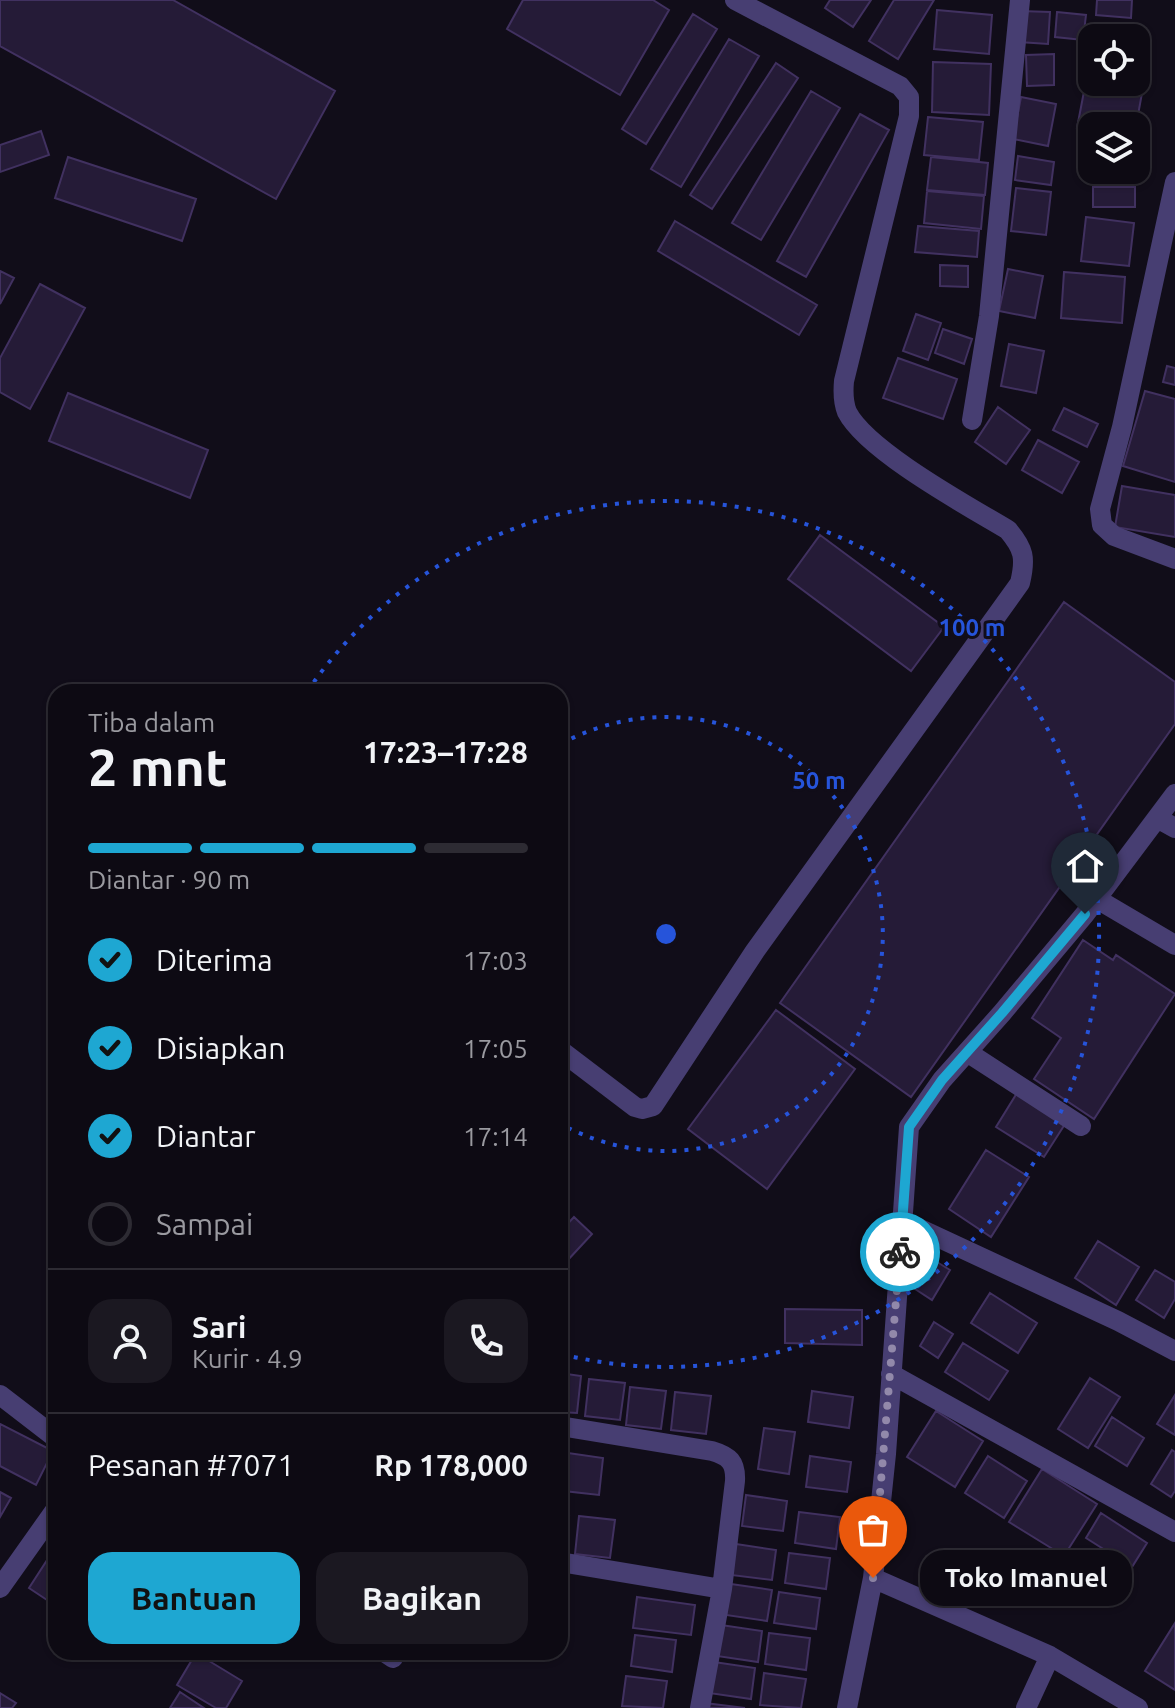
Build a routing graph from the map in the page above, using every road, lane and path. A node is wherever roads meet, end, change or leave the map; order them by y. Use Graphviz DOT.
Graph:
graph roads {
  1 [pos="735,0"];
  2 [pos="1020,0"];
  3 [pos="1175,182"];
  4 [pos="972,420"];
  5 [pos="1175,559"];
  6 [pos="1175,794"];
  7 [pos="1166,823"];
  8 [pos="1097,899"];
  9 [pos="1175,945"];
  10 [pos="967,1052"];
  11 [pos="568,1056"];
  12 [pos="1081,1126"];
  13 [pos="903,1221"];
  14 [pos="1175,1351"];
  15 [pos="891,1374"];
  16 [pos="0,1395"];
  17 [pos="568,1427"];
  18 [pos="48,1432"];
  19 [pos="48,1520"];
  20 [pos="1175,1532"];
  21 [pos="568,1563"];
  22 [pos="873,1578"];
  23 [pos="0,1588"];
  24 [pos="722,1589"];
  25 [pos="1050,1656"];
  26 [pos="700,1708"];
  27 [pos="847,1708"];
  28 [pos="1026,1708"];
  29 [pos="1138,1708"];
  1 -- 11 [label="street"];
  2 -- 4 [label="street"];
  3 -- 5 [label="street"];
  6 -- 7 [label="street"];
  7 -- 8 [label="street"];
  8 -- 9 [label="street"];
  8 -- 10 [label="street"];
  10 -- 12 [label="street"];
  10 -- 13 [label="street"];
  13 -- 14 [label="street"];
  13 -- 15 [label="street"];
  15 -- 20 [label="street"];
  15 -- 22 [label="street"];
  16 -- 18 [label="street"];
  17 -- 24 [label="street"];
  19 -- 23 [label="street"];
  21 -- 24 [label="street"];
  22 -- 25 [label="street"];
  22 -- 27 [label="street"];
  24 -- 26 [label="street"];
  25 -- 28 [label="street"];
  25 -- 29 [label="street"];
}
